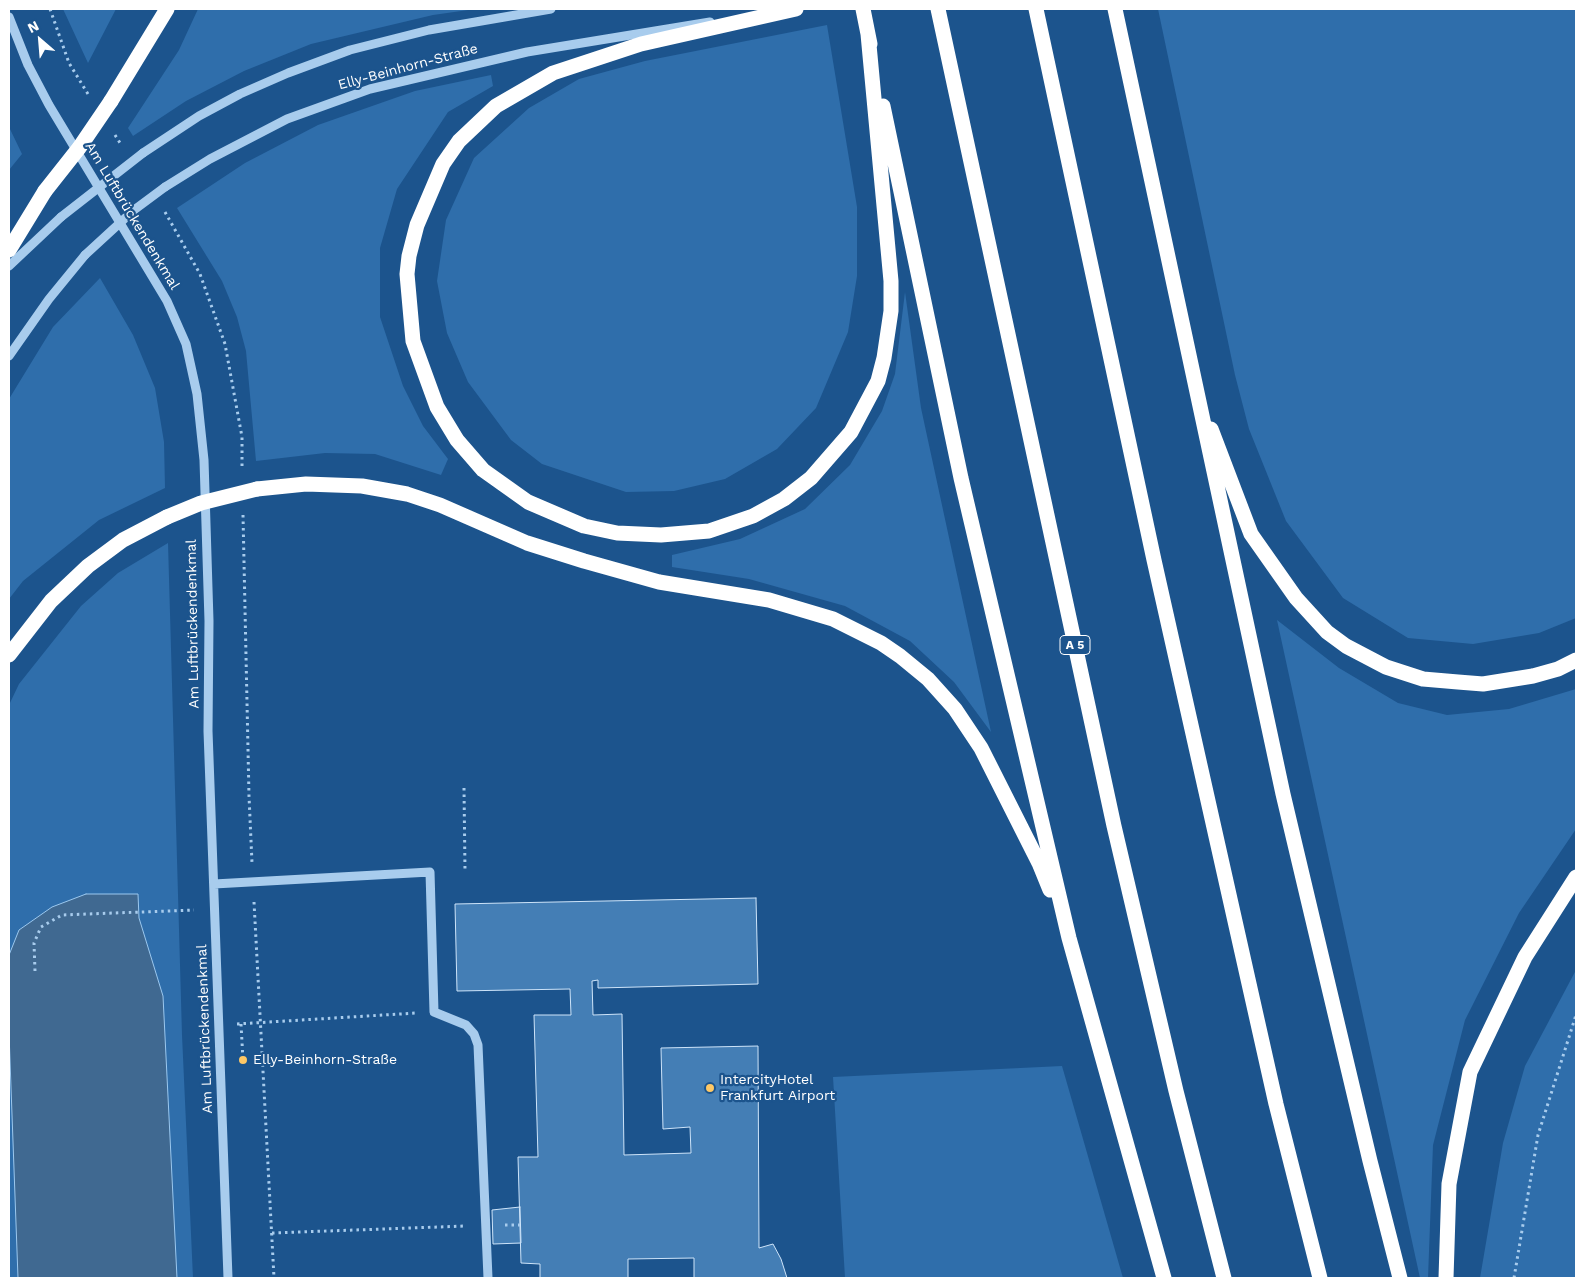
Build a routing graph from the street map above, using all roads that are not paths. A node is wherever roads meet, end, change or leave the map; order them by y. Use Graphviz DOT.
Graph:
graph roads {
  1 [pos="166,9"];
  2 [pos="551,9"];
  3 [pos="787,9"];
  4 [pos="796,9"];
  5 [pos="863,9"];
  6 [pos="938,9"];
  7 [pos="1036,9"];
  8 [pos="1115,9"];
  9 [pos="9,17"];
  10 [pos="868,34"];
  11 [pos="9,250"];
  12 [pos="9,266"];
  13 [pos="9,356"];
  14 [pos="1192,378"];
  15 [pos="9,655"];
  16 [pos="1576,660"];
  17 [pos="1576,877"];
  18 [pos="214,884"];
  19 [pos="1069,938"];
  20 [pos="228,1278"];
  21 [pos="488,1278"];
  22 [pos="1164,1278"];
  23 [pos="1224,1278"];
  24 [pos="1320,1278"];
  25 [pos="1400,1278"];
  26 [pos="1446,1278"];
  1 -- 11 [label="highway, bridge"];
  2 -- 12 [label="street, Elly-Beinhorn-Straße, bridge"];
  3 -- 13 [label="street, Elly-Beinhorn-Straße, bridge"];
  4 -- 10 [label="highway"];
  5 -- 10 [label="highway"];
  6 -- 23 [label="highway, A 5"];
  7 -- 24 [label="highway"];
  8 -- 14 [label="highway"];
  9 -- 18 [label="street, Am Luftbrückendenkmal"];
  10 -- 19 [label="highway"];
  14 -- 16 [label="highway"];
  14 -- 25 [label="highway"];
  15 -- 19 [label="highway, bridge"];
  17 -- 26 [label="highway"];
  18 -- 20 [label="street, Am Luftbrückendenkmal"];
  18 -- 21 [label="street"];
  19 -- 22 [label="highway"];
}
